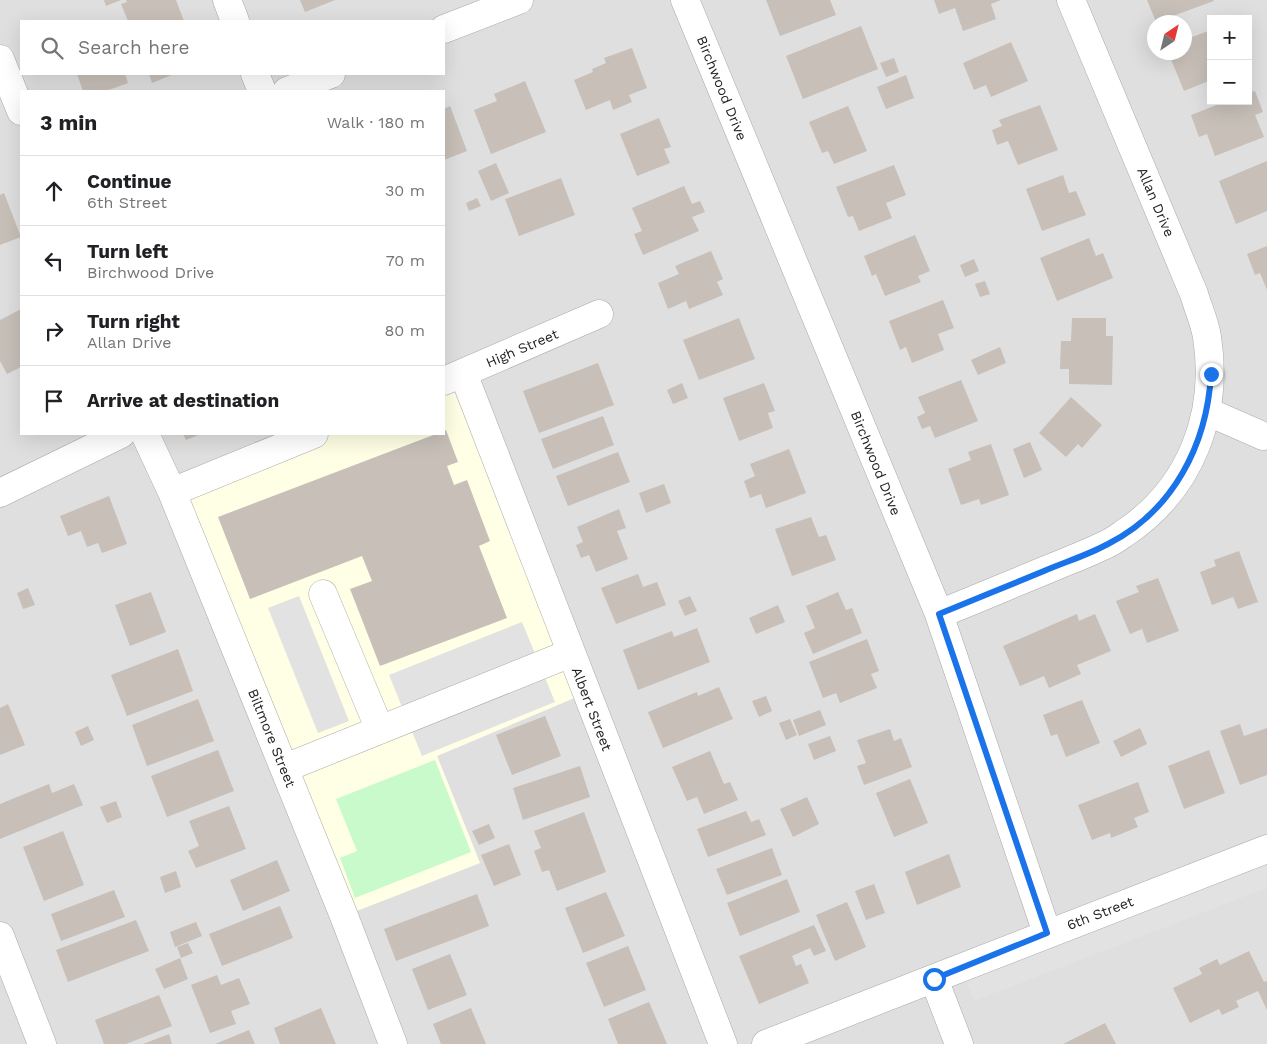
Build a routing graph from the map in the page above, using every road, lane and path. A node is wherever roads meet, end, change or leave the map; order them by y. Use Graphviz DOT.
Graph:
graph roads {
  1 [pos="226,0"];
  2 [pos="519,0"];
  3 [pos="685,0"];
  4 [pos="1071,0"];
  5 [pos="235,20"];
  6 [pos="445,30"];
  7 [pos="0,59"];
  8 [pos="255,75"];
  9 [pos="328,75"];
  10 [pos="262,90"];
  11 [pos="290,90"];
  12 [pos="20,109"];
  13 [pos="599,314"];
  14 [pos="453,377"];
  15 [pos="1206,411"];
  16 [pos="119,435"];
  17 [pos="145,435"];
  18 [pos="312,435"];
  19 [pos="1263,436"];
  20 [pos="172,492"];
  21 [pos="0,493"];
  22 [pos="323,594"];
  23 [pos="939,614"];
  24 [pos="571,653"];
  25 [pos="380,730"];
  26 [pos="284,768"];
  27 [pos="1267,849"];
  28 [pos="1047,933"];
  29 [pos="0,936"];
  30 [pos="934,979"];
  31 [pos="42,1044"];
  32 [pos="393,1044"];
  33 [pos="723,1044"];
  34 [pos="766,1044"];
  35 [pos="960,1044"];
  1 -- 5 [label="street"];
  2 -- 6 [label="street"];
  3 -- 23 [label="street, Birchwood Drive"];
  4 -- 15 [label="street, Allan Drive"];
  7 -- 12 [label="street"];
  8 -- 10 [label="street"];
  9 -- 11 [label="street"];
  13 -- 14 [label="street, High Street"];
  14 -- 24 [label="street, Albert Street"];
  15 -- 19 [label="street"];
  15 -- 23 [label="street, Allan Drive"];
  16 -- 21 [label="street"];
  17 -- 20 [label="street, Biltmore Street"];
  18 -- 20 [label="street"];
  20 -- 26 [label="street, Biltmore Street"];
  22 -- 25 [label="street"];
  23 -- 28 [label="street, Birchwood Drive"];
  24 -- 25 [label="street"];
  24 -- 33 [label="street, Albert Street"];
  25 -- 26 [label="street"];
  26 -- 32 [label="street, Biltmore Street"];
  27 -- 28 [label="street, 6th Street"];
  28 -- 30 [label="street, 6th Street"];
  29 -- 31 [label="street"];
  30 -- 34 [label="street, 6th Street"];
  30 -- 35 [label="street"];
}
